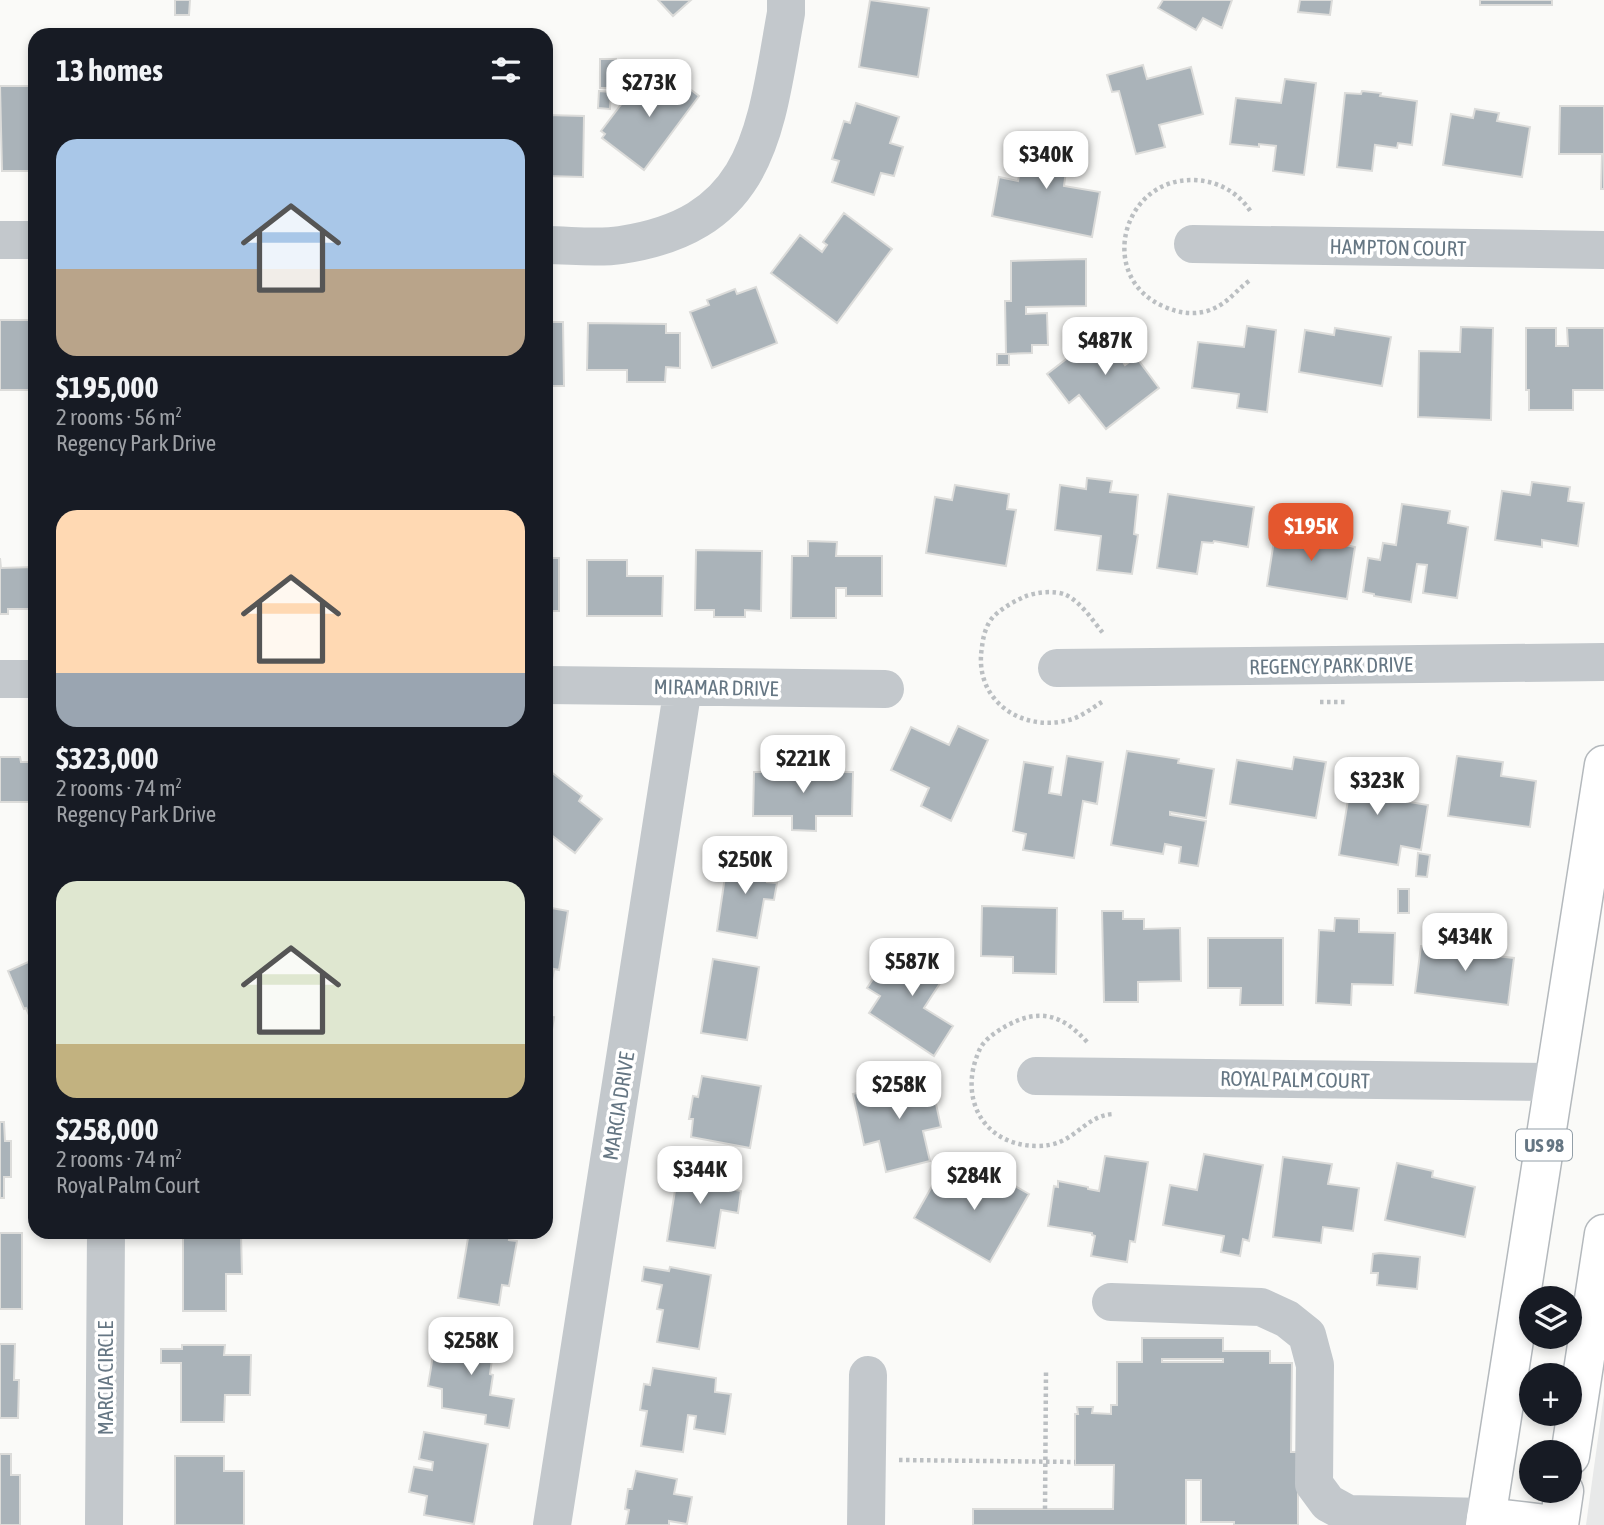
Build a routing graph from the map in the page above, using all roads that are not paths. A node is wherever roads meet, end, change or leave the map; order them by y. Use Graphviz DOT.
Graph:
graph roads {
  1 [pos="786,0"];
  2 [pos="0,240"];
  3 [pos="28,240"];
  4 [pos="1193,244"];
  5 [pos="553,245"];
  6 [pos="1604,250"];
  7 [pos="1604,662"];
  8 [pos="1058,668"];
  9 [pos="0,679"];
  10 [pos="28,679"];
  11 [pos="553,685"];
  12 [pos="683,687"];
  13 [pos="886,690"];
  14 [pos="1604,765"];
  15 [pos="1037,1076"];
  16 [pos="1553,1082"];
  17 [pos="106,1239"];
  18 [pos="1602,1257"];
  19 [pos="1111,1302"];
  20 [pos="868,1375"];
  21 [pos="1573,1440"];
  22 [pos="1562,1503"];
  23 [pos="1485,1521"];
  24 [pos="104,1525"];
  25 [pos="552,1525"];
  26 [pos="866,1525"];
  27 [pos="1557,1525"];
  1 -- 5 [label="street"];
  2 -- 3 [label="street"];
  4 -- 6 [label="street, HAMPTON COURT"];
  7 -- 8 [label="street, REGENCY PARK DRIVE"];
  9 -- 10 [label="street"];
  11 -- 12 [label="street, MIRAMAR DRIVE"];
  12 -- 13 [label="street, MIRAMAR DRIVE"];
  12 -- 25 [label="street, MARCIA DRIVE"];
  14 -- 16 [label="highway, US 98"];
  15 -- 16 [label="street, ROYAL PALM COURT"];
  16 -- 23 [label="highway, US 98"];
  17 -- 24 [label="street, MARCIA CIRCLE"];
  18 -- 21 [label="highway"];
  19 -- 23 [label="street"];
  20 -- 26 [label="street"];
  22 -- 27 [label="highway"];
  23 -- 27 [label="highway"];
}
